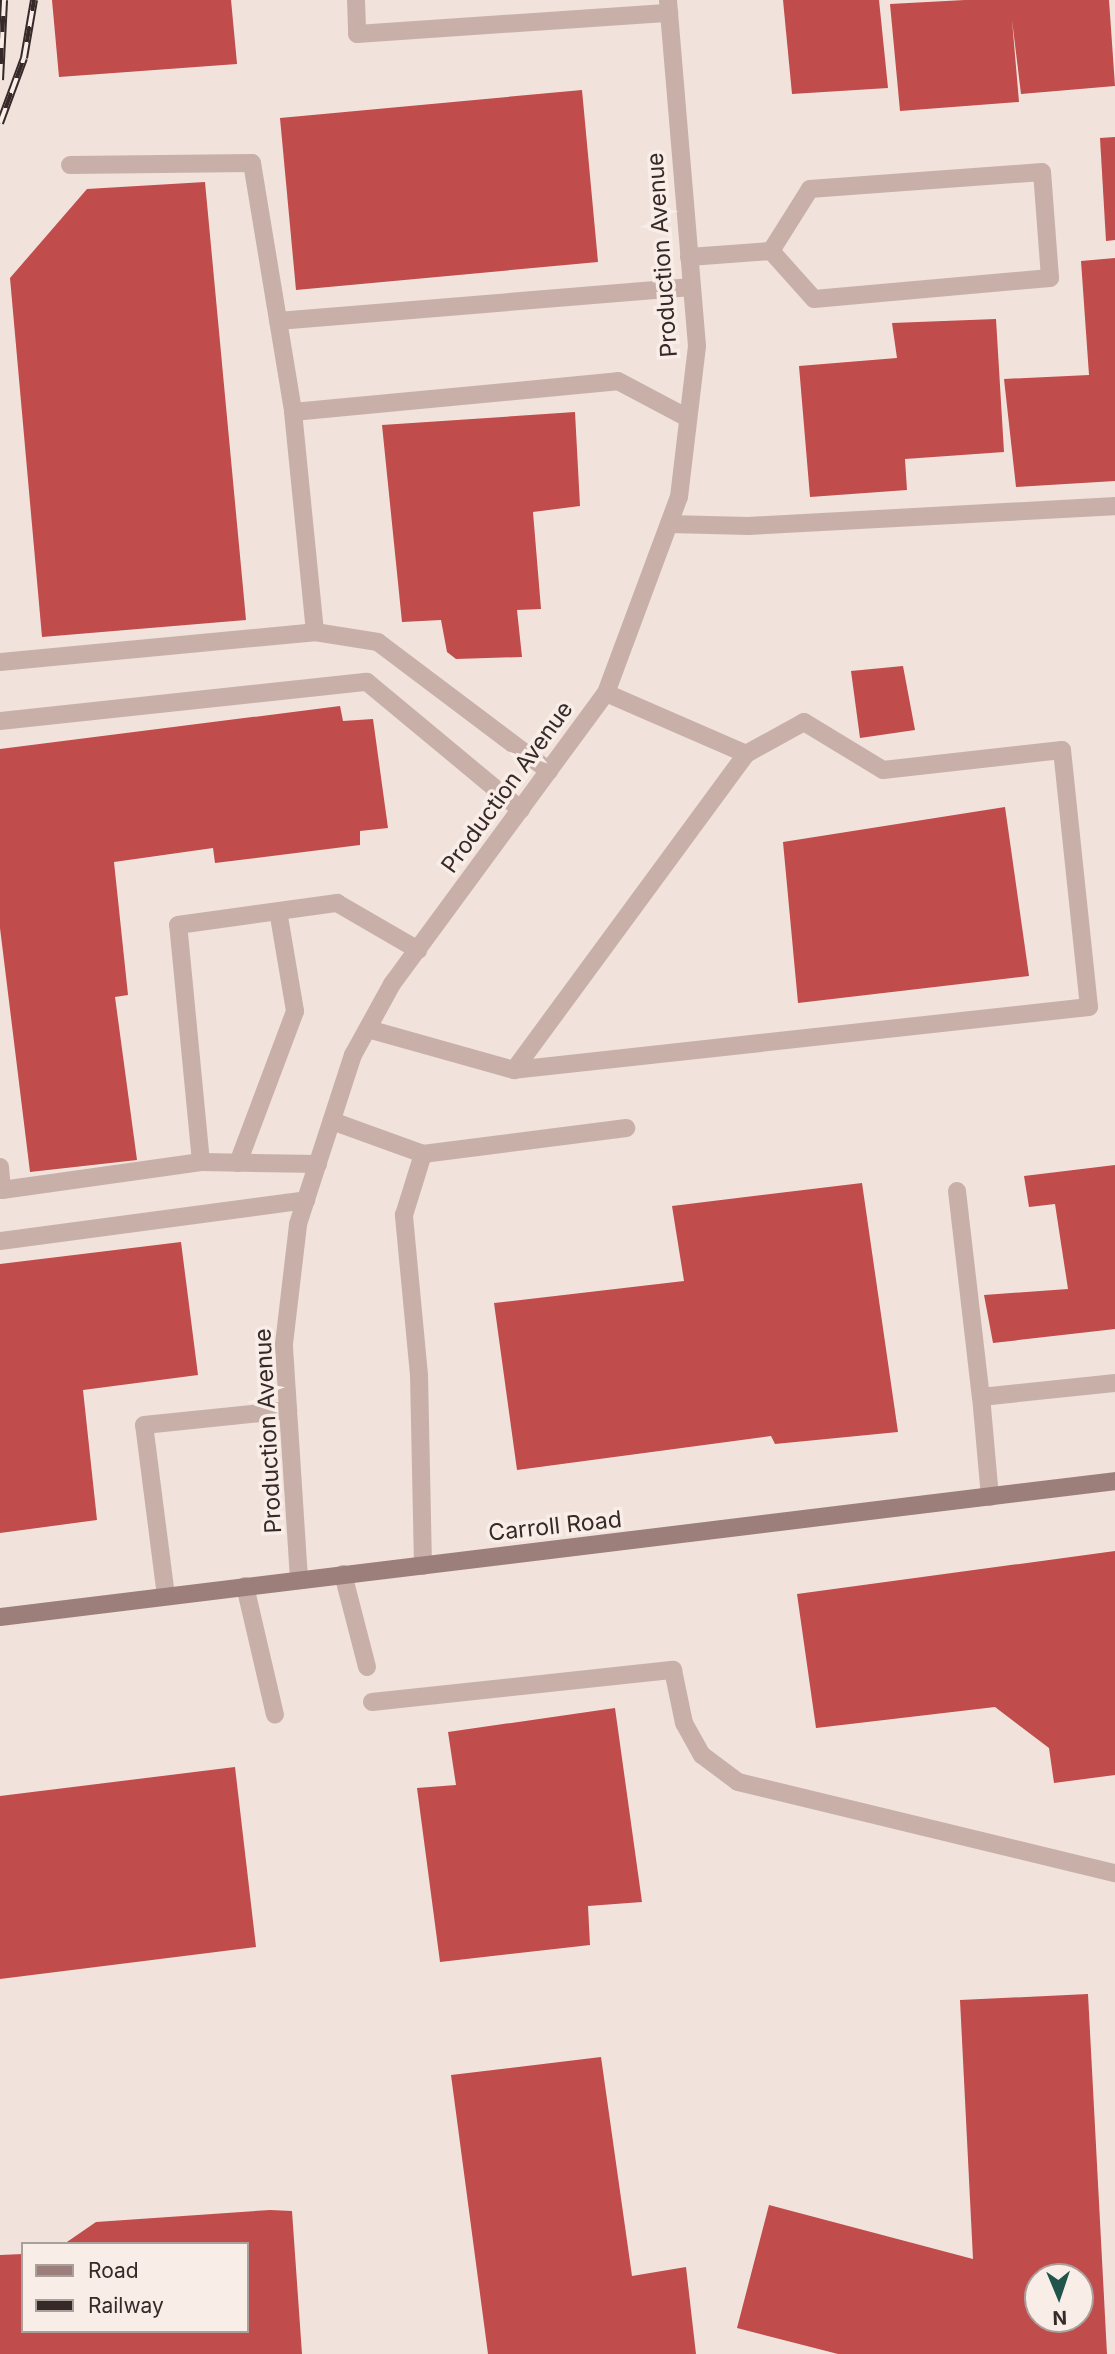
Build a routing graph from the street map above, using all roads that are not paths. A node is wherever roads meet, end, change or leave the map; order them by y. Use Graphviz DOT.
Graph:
graph roads {
  1 [pos="356,0"];
  2 [pos="669,6"];
  3 [pos="70,165"];
  4 [pos="771,251"];
  5 [pos="689,257"];
  6 [pos="692,287"];
  7 [pos="278,321"];
  8 [pos="293,412"];
  9 [pos="688,418"];
  10 [pos="1115,506"];
  11 [pos="669,524"];
  12 [pos="316,632"];
  13 [pos="0,662"];
  14 [pos="606,693"];
  15 [pos="0,721"];
  16 [pos="746,754"];
  17 [pos="549,771"];
  18 [pos="521,810"];
  19 [pos="278,911"];
  20 [pos="418,950"];
  21 [pos="368,1029"];
  22 [pos="514,1070"];
  23 [pos="332,1121"];
  24 [pos="626,1128"];
  25 [pos="423,1154"];
  26 [pos="201,1161"];
  27 [pos="238,1163"];
  28 [pos="318,1164"];
  29 [pos="0,1167"];
  30 [pos="957,1191"];
  31 [pos="306,1200"];
  32 [pos="0,1241"];
  33 [pos="1115,1383"];
  34 [pos="981,1397"];
  35 [pos="288,1410"];
  36 [pos="1115,1481"];
  37 [pos="990,1497"];
  38 [pos="423,1566"];
  39 [pos="343,1574"];
  40 [pos="299,1579"];
  41 [pos="245,1586"];
  42 [pos="166,1596"];
  43 [pos="0,1617"];
  44 [pos="367,1667"];
  45 [pos="372,1702"];
  46 [pos="275,1715"];
  47 [pos="1115,1873"];
  1 -- 2 [label="street"];
  2 -- 5 [label="street, Production Avenue"];
  3 -- 7 [label="street"];
  4 -- 4 [label="street"];
  4 -- 5 [label="street"];
  5 -- 6 [label="street, Production Avenue"];
  6 -- 7 [label="street"];
  6 -- 9 [label="street, Production Avenue"];
  7 -- 8 [label="street"];
  8 -- 9 [label="street"];
  8 -- 12 [label="street"];
  9 -- 11 [label="street, Production Avenue"];
  10 -- 11 [label="street"];
  11 -- 14 [label="street, Production Avenue"];
  12 -- 13 [label="street"];
  12 -- 17 [label="street"];
  14 -- 16 [label="street"];
  14 -- 17 [label="street, Production Avenue"];
  15 -- 18 [label="street"];
  16 -- 22 [label="street"];
  16 -- 22 [label="street"];
  17 -- 18 [label="street, Production Avenue"];
  18 -- 20 [label="street, Production Avenue"];
  19 -- 20 [label="street"];
  19 -- 26 [label="street"];
  19 -- 27 [label="street"];
  20 -- 21 [label="street, Production Avenue"];
  21 -- 22 [label="street"];
  21 -- 23 [label="street, Production Avenue"];
  23 -- 25 [label="street"];
  23 -- 28 [label="street, Production Avenue"];
  24 -- 25 [label="street"];
  25 -- 38 [label="street"];
  26 -- 27 [label="street"];
  26 -- 29 [label="street"];
  27 -- 28 [label="street"];
  28 -- 31 [label="street, Production Avenue"];
  30 -- 34 [label="street"];
  31 -- 32 [label="street"];
  31 -- 35 [label="street, Production Avenue"];
  33 -- 34 [label="street"];
  34 -- 37 [label="street"];
  35 -- 40 [label="street, Production Avenue"];
  35 -- 42 [label="street"];
  36 -- 37 [label="main road, Carroll Road"];
  37 -- 38 [label="main road, Carroll Road"];
  38 -- 39 [label="main road, Carroll Road"];
  39 -- 40 [label="main road, Carroll Road"];
  39 -- 44 [label="street"];
  40 -- 41 [label="main road, Carroll Road"];
  41 -- 42 [label="main road, Carroll Road"];
  41 -- 46 [label="street"];
  42 -- 43 [label="main road, Carroll Road"];
  45 -- 47 [label="street"];
}
